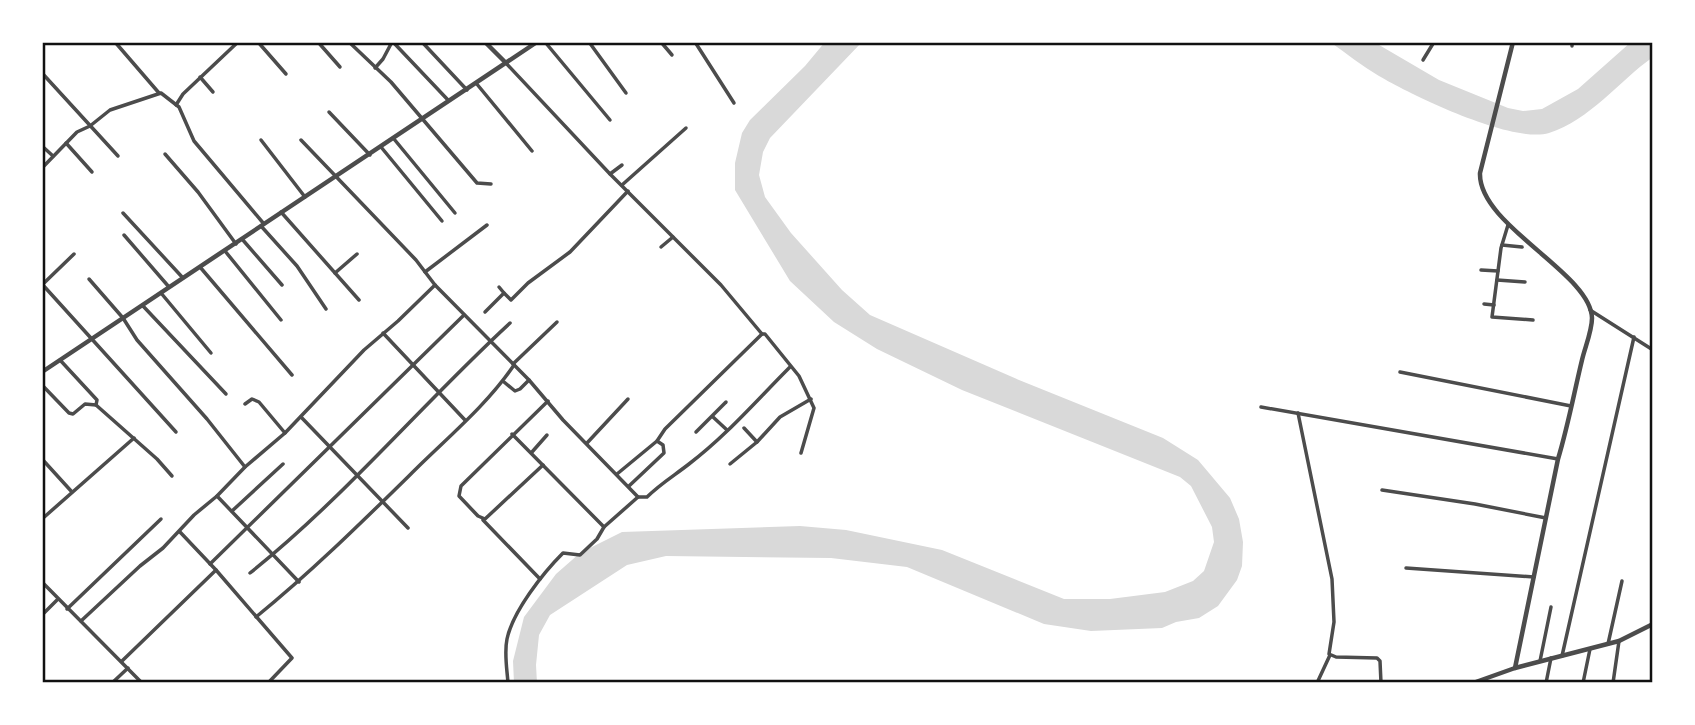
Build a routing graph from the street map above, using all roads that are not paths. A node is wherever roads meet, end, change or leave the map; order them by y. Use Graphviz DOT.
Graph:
graph roads {
  1 [pos="115,42"];
  2 [pos="238,42"];
  3 [pos="258,42"];
  4 [pos="318,42"];
  5 [pos="349,42"];
  6 [pos="392,42"];
  7 [pos="422,42"];
  8 [pos="485,42"];
  9 [pos="537,42"];
  10 [pos="545,42"];
  11 [pos="589,42"];
  12 [pos="661,42"];
  13 [pos="695,42"];
  14 [pos="1434,42"];
  15 [pos="1513,42"];
  16 [pos="672,55"];
  17 [pos="1423,60"];
  18 [pos="505,62"];
  19 [pos="340,67"];
  20 [pos="375,68"];
  21 [pos="42,73"];
  22 [pos="286,74"];
  23 [pos="200,77"];
  24 [pos="476,83"];
  25 [pos="467,90"];
  26 [pos="213,92"];
  27 [pos="626,93"];
  28 [pos="160,94"];
  29 [pos="450,102"];
  30 [pos="734,103"];
  31 [pos="176,105"];
  32 [pos="329,112"];
  33 [pos="423,119"];
  34 [pos="610,120"];
  35 [pos="90,126"];
  36 [pos="686,128"];
  37 [pos="394,139"];
  38 [pos="301,140"];
  39 [pos="261,141"];
  40 [pos="66,143"];
  41 [pos="42,146"];
  42 [pos="381,147"];
  43 [pos="532,150"];
  44 [pos="165,154"];
  45 [pos="370,155"];
  46 [pos="118,156"];
  47 [pos="53,157"];
  48 [pos="622,165"];
  49 [pos="42,168"];
  50 [pos="92,172"];
  51 [pos="610,174"];
  52 [pos="334,177"];
  53 [pos="491,184"];
  54 [pos="622,185"];
  55 [pos="628,191"];
  56 [pos="305,197"];
  57 [pos="281,212"];
  58 [pos="123,213"];
  59 [pos="454,213"];
  60 [pos="442,221"];
  61 [pos="1509,223"];
  62 [pos="262,225"];
  63 [pos="487,225"];
  64 [pos="124,234"];
  65 [pos="673,237"];
  66 [pos="242,239"];
  67 [pos="236,244"];
  68 [pos="1502,245"];
  69 [pos="661,247"];
  70 [pos="1522,247"];
  71 [pos="225,251"];
  72 [pos="74,254"];
  73 [pos="357,254"];
  74 [pos="200,267"];
  75 [pos="1481,270"];
  76 [pos="1498,271"];
  77 [pos="425,272"];
  78 [pos="335,274"];
  79 [pos="183,278"];
  80 [pos="89,279"];
  81 [pos="1497,280"];
  82 [pos="1525,282"];
  83 [pos="42,284"];
  84 [pos="282,285"];
  85 [pos="435,285"];
  86 [pos="169,287"];
  87 [pos="499,287"];
  88 [pos="161,293"];
  89 [pos="504,293"];
  90 [pos="359,300"];
  91 [pos="1484,304"];
  92 [pos="1494,305"];
  93 [pos="143,306"];
  94 [pos="326,309"];
  95 [pos="1590,310"];
  96 [pos="485,312"];
  97 [pos="464,315"];
  98 [pos="123,318"];
  99 [pos="281,320"];
  100 [pos="1533,320"];
  101 [pos="557,322"];
  102 [pos="510,323"];
  103 [pos="383,333"];
  104 [pos="762,334"];
  105 [pos="1634,337"];
  106 [pos="92,339"];
  107 [pos="490,341"];
  108 [pos="1653,350"];
  109 [pos="211,353"];
  110 [pos="60,360"];
  111 [pos="513,364"];
  112 [pos="412,366"];
  113 [pos="790,367"];
  114 [pos="42,372"];
  115 [pos="1400,372"];
  116 [pos="292,374"];
  117 [pos="529,380"];
  118 [pos="503,382"];
  119 [pos="42,385"];
  120 [pos="438,392"];
  121 [pos="226,394"];
  122 [pos="628,399"];
  123 [pos="811,399"];
  124 [pos="548,401"];
  125 [pos="726,402"];
  126 [pos="245,404"];
  127 [pos="96,405"];
  128 [pos="1571,406"];
  129 [pos="1261,407"];
  130 [pos="1298,413"];
  131 [pos="301,417"];
  132 [pos="713,417"];
  133 [pos="465,420"];
  134 [pos="744,428"];
  135 [pos="727,430"];
  136 [pos="176,432"];
  137 [pos="696,432"];
  138 [pos="285,433"];
  139 [pos="512,434"];
  140 [pos="547,435"];
  141 [pos="134,438"];
  142 [pos="657,441"];
  143 [pos="757,442"];
  144 [pos="587,443"];
  145 [pos="328,447"];
  146 [pos="532,452"];
  147 [pos="801,453"];
  148 [pos="42,459"];
  149 [pos="1558,459"];
  150 [pos="283,464"];
  151 [pos="730,464"];
  152 [pos="543,465"];
  153 [pos="245,467"];
  154 [pos="617,474"];
  155 [pos="356,475"];
  156 [pos="172,476"];
  157 [pos="629,486"];
  158 [pos="1382,490"];
  159 [pos="72,492"];
  160 [pos="217,496"];
  161 [pos="638,497"];
  162 [pos="383,501"];
  163 [pos="232,511"];
  164 [pos="1546,518"];
  165 [pos="42,519"];
  166 [pos="161,519"];
  167 [pos="482,519"];
  168 [pos="604,527"];
  169 [pos="248,528"];
  170 [pos="408,528"];
  171 [pos="180,532"];
  172 [pos="273,554"];
  173 [pos="210,564"];
  174 [pos="1406,568"];
  175 [pos="216,570"];
  176 [pos="250,573"];
  177 [pos="1534,577"];
  178 [pos="540,579"];
  179 [pos="1622,581"];
  180 [pos="42,582"];
  181 [pos="299,582"];
  182 [pos="57,600"];
  183 [pos="1551,607"];
  184 [pos="67,609"];
  185 [pos="42,615"];
  186 [pos="257,617"];
  187 [pos="81,621"];
  188 [pos="1653,624"];
  189 [pos="1619,641"];
  190 [pos="1608,643"];
  191 [pos="1590,649"];
  192 [pos="1330,655"];
  193 [pos="1562,656"];
  194 [pos="1551,659"];
  195 [pos="122,661"];
  196 [pos="1540,661"];
  197 [pos="128,668"];
  198 [pos="1515,668"];
  199 [pos="1489,680"];
  200 [pos="112,683"];
  201 [pos="142,683"];
  202 [pos="268,683"];
  203 [pos="508,683"];
  204 [pos="1317,683"];
  205 [pos="1381,683"];
  206 [pos="1473,683"];
  207 [pos="1546,683"];
  208 [pos="1583,683"];
  209 [pos="1614,683"];
  1 -- 28 [label="street"];
  2 -- 23 [label="street"];
  3 -- 22 [label="street"];
  4 -- 19 [label="street"];
  5 -- 20 [label="street"];
  6 -- 20 [label="street"];
  6 -- 29 [label="street"];
  7 -- 25 [label="street"];
  8 -- 18 [label="street"];
  9 -- 18 [label="street"];
  10 -- 34 [label="street"];
  11 -- 27 [label="street"];
  12 -- 16 [label="street"];
  13 -- 30 [label="street"];
  14 -- 17 [label="street"];
  15 -- 61 [label="street"];
  18 -- 24 [label="street"];
  18 -- 51 [label="street"];
  20 -- 33 [label="street"];
  21 -- 35 [label="street"];
  23 -- 26 [label="street"];
  23 -- 31 [label="street"];
  24 -- 25 [label="street"];
  24 -- 43 [label="street"];
  25 -- 29 [label="street"];
  28 -- 31 [label="street"];
  28 -- 35 [label="street"];
  29 -- 33 [label="street"];
  31 -- 62 [label="street"];
  32 -- 45 [label="street"];
  33 -- 37 [label="street"];
  33 -- 53 [label="street"];
  35 -- 40 [label="street"];
  35 -- 46 [label="street"];
  36 -- 54 [label="street"];
  37 -- 42 [label="street"];
  37 -- 59 [label="street"];
  38 -- 52 [label="street"];
  39 -- 56 [label="street"];
  40 -- 47 [label="street"];
  40 -- 50 [label="street"];
  41 -- 47 [label="street"];
  42 -- 45 [label="street"];
  42 -- 60 [label="street"];
  44 -- 67 [label="street"];
  45 -- 52 [label="street"];
  47 -- 49 [label="street"];
  48 -- 51 [label="street"];
  51 -- 54 [label="street"];
  52 -- 56 [label="street"];
  52 -- 77 [label="street"];
  54 -- 55 [label="street"];
  55 -- 65 [label="street"];
  55 -- 89 [label="street"];
  56 -- 57 [label="street"];
  57 -- 62 [label="street"];
  57 -- 78 [label="street"];
  58 -- 79 [label="street"];
  61 -- 68 [label="street"];
  61 -- 95 [label="street"];
  62 -- 66 [label="street"];
  62 -- 94 [label="street"];
  63 -- 77 [label="street"];
  64 -- 86 [label="street"];
  65 -- 69 [label="street"];
  65 -- 104 [label="street"];
  66 -- 67 [label="street"];
  66 -- 84 [label="street"];
  67 -- 71 [label="street"];
  68 -- 70 [label="street"];
  68 -- 76 [label="street"];
  71 -- 74 [label="street"];
  71 -- 99 [label="street"];
  72 -- 83 [label="street"];
  73 -- 78 [label="street"];
  74 -- 79 [label="street"];
  74 -- 116 [label="street"];
  75 -- 76 [label="street"];
  76 -- 81 [label="street"];
  77 -- 85 [label="street"];
  78 -- 90 [label="street"];
  79 -- 86 [label="street"];
  80 -- 98 [label="street"];
  81 -- 82 [label="street"];
  81 -- 92 [label="street"];
  83 -- 106 [label="street"];
  85 -- 97 [label="street"];
  85 -- 103 [label="street"];
  86 -- 88 [label="street"];
  87 -- 89 [label="street"];
  88 -- 93 [label="street"];
  88 -- 109 [label="street"];
  89 -- 96 [label="street"];
  91 -- 92 [label="street"];
  92 -- 100 [label="street"];
  93 -- 98 [label="street"];
  93 -- 121 [label="street"];
  95 -- 105 [label="street"];
  95 -- 128 [label="street"];
  97 -- 107 [label="street"];
  97 -- 112 [label="street"];
  98 -- 106 [label="street"];
  98 -- 153 [label="street"];
  101 -- 111 [label="street"];
  102 -- 107 [label="street"];
  103 -- 112 [label="street"];
  103 -- 131 [label="street"];
  104 -- 113 [label="street"];
  104 -- 142 [label="street"];
  105 -- 108 [label="street"];
  105 -- 193 [label="street"];
  106 -- 110 [label="street"];
  106 -- 136 [label="street"];
  107 -- 111 [label="street"];
  107 -- 120 [label="street"];
  110 -- 114 [label="street"];
  110 -- 127 [label="street"];
  111 -- 117 [label="street"];
  111 -- 118 [label="street"];
  112 -- 120 [label="street"];
  112 -- 145 [label="street"];
  113 -- 123 [label="street"];
  113 -- 135 [label="street"];
  115 -- 128 [label="street"];
  117 -- 118 [label="street"];
  117 -- 124 [label="street"];
  118 -- 133 [label="street"];
  119 -- 127 [label="street"];
  120 -- 133 [label="street"];
  120 -- 155 [label="street"];
  122 -- 144 [label="street"];
  123 -- 143 [label="street"];
  123 -- 147 [label="street"];
  124 -- 139 [label="street"];
  124 -- 144 [label="street"];
  125 -- 132 [label="street"];
  126 -- 138 [label="street"];
  127 -- 141 [label="street"];
  128 -- 149 [label="street"];
  129 -- 130 [label="street"];
  130 -- 149 [label="street"];
  130 -- 192 [label="street"];
  131 -- 138 [label="street"];
  131 -- 145 [label="street"];
  132 -- 135 [label="street"];
  132 -- 137 [label="street"];
  133 -- 162 [label="street"];
  134 -- 143 [label="street"];
  135 -- 161 [label="street"];
  138 -- 153 [label="street"];
  139 -- 146 [label="street"];
  139 -- 167 [label="street"];
  140 -- 146 [label="street"];
  141 -- 156 [label="street"];
  141 -- 159 [label="street"];
  142 -- 154 [label="street"];
  142 -- 157 [label="street"];
  143 -- 151 [label="street"];
  144 -- 154 [label="street"];
  145 -- 155 [label="street"];
  145 -- 169 [label="street"];
  146 -- 152 [label="street"];
  148 -- 159 [label="street"];
  149 -- 164 [label="street"];
  150 -- 163 [label="street"];
  152 -- 167 [label="street"];
  152 -- 168 [label="street"];
  153 -- 160 [label="street"];
  154 -- 157 [label="street"];
  155 -- 162 [label="street"];
  155 -- 172 [label="street"];
  157 -- 161 [label="street"];
  158 -- 164 [label="street"];
  159 -- 165 [label="street"];
  160 -- 163 [label="street"];
  160 -- 171 [label="street"];
  161 -- 168 [label="street"];
  162 -- 170 [label="street"];
  162 -- 181 [label="street"];
  163 -- 169 [label="street"];
  164 -- 177 [label="street"];
  166 -- 184 [label="street"];
  167 -- 178 [label="street"];
  168 -- 178 [label="street"];
  169 -- 172 [label="street"];
  169 -- 173 [label="street"];
  171 -- 173 [label="street"];
  171 -- 187 [label="street"];
  172 -- 176 [label="street"];
  172 -- 181 [label="street"];
  173 -- 175 [label="street"];
  174 -- 177 [label="street"];
  175 -- 186 [label="street"];
  175 -- 195 [label="street"];
  177 -- 198 [label="street"];
  178 -- 203 [label="street"];
  179 -- 190 [label="street"];
  180 -- 182 [label="street"];
  181 -- 186 [label="street"];
  182 -- 184 [label="street"];
  182 -- 185 [label="street"];
  183 -- 196 [label="street"];
  184 -- 187 [label="street"];
  186 -- 202 [label="street"];
  187 -- 195 [label="street"];
  188 -- 189 [label="street"];
  189 -- 190 [label="street"];
  189 -- 209 [label="street"];
  190 -- 191 [label="street"];
  191 -- 193 [label="street"];
  191 -- 208 [label="street"];
  192 -- 204 [label="street"];
  192 -- 205 [label="street"];
  193 -- 194 [label="street"];
  194 -- 196 [label="street"];
  194 -- 207 [label="street"];
  195 -- 197 [label="street"];
  196 -- 198 [label="street"];
  197 -- 200 [label="street"];
  197 -- 201 [label="street"];
  198 -- 199 [label="street"];
  199 -- 206 [label="street"];
}
